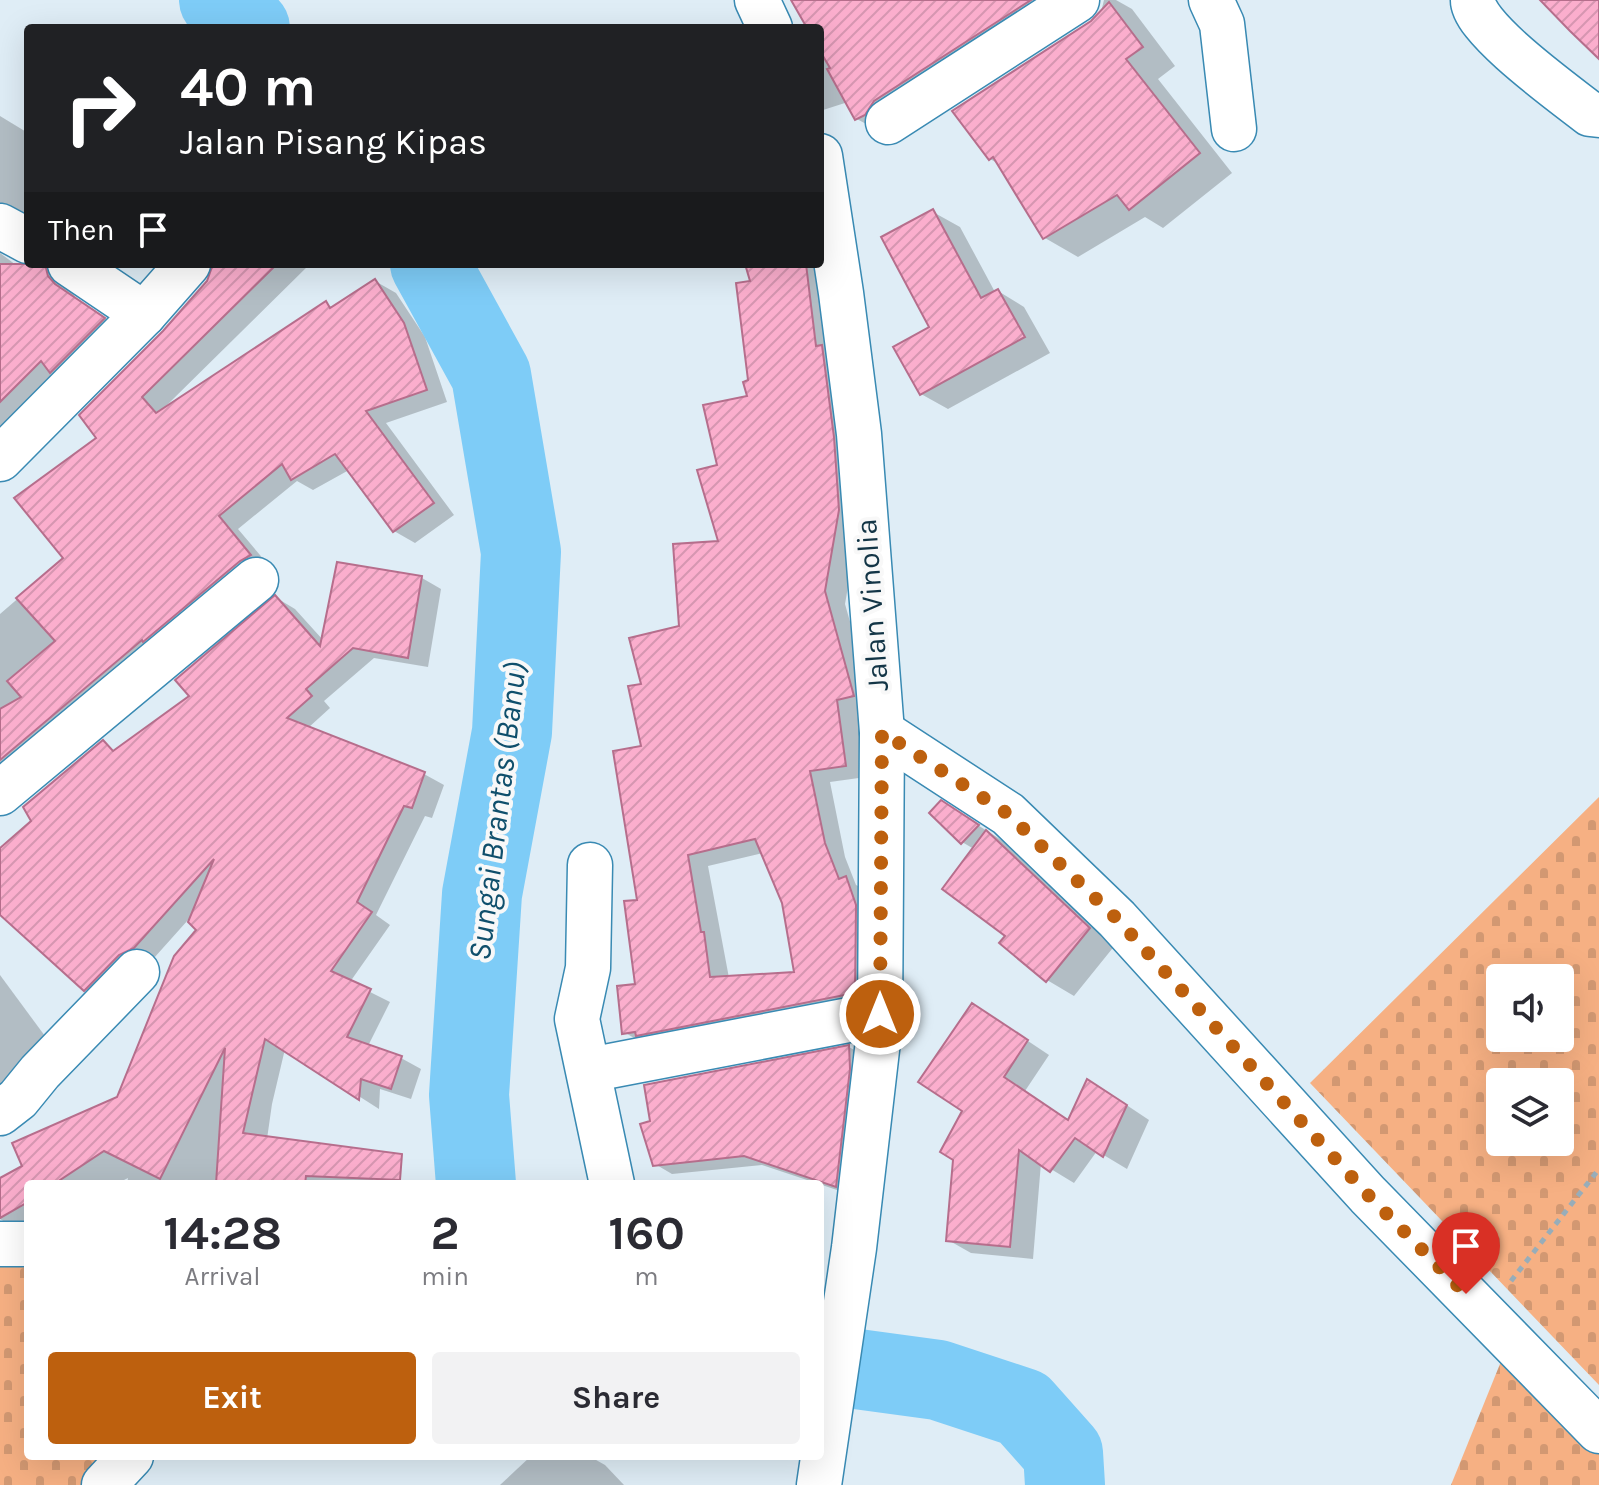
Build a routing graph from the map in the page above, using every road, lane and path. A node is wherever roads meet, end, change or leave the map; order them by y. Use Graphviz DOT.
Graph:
graph roads {
  1 [pos="757,0"];
  2 [pos="1077,0"];
  3 [pos="1211,0"];
  4 [pos="1473,0"];
  5 [pos="768,24"];
  6 [pos="1599,115"];
  7 [pos="888,122"];
  8 [pos="1234,129"];
  9 [pos="824,182"];
  10 [pos="0,226"];
  11 [pos="24,239"];
  12 [pos="76,268"];
  13 [pos="184,268"];
  14 [pos="144,314"];
  15 [pos="0,459"];
  16 [pos="256,580"];
  17 [pos="882,732"];
  18 [pos="0,793"];
  19 [pos="590,865"];
  20 [pos="137,972"];
  21 [pos="880,1014"];
  22 [pos="589,1070"];
  23 [pos="0,1113"];
  24 [pos="1599,1169"];
  25 [pos="611,1180"];
  26 [pos="0,1244"];
  27 [pos="24,1244"];
  28 [pos="1486,1313"];
  29 [pos="1599,1431"];
  30 [pos="824,1456"];
  31 [pos="127,1460"];
  32 [pos="104,1485"];
  1 -- 5 [label="street"];
  2 -- 7 [label="street"];
  3 -- 8 [label="street"];
  4 -- 6 [label="street"];
  9 -- 17 [label="street, Jalan Vinolia"];
  10 -- 11 [label="street"];
  12 -- 14 [label="street"];
  13 -- 14 [label="street"];
  14 -- 15 [label="street"];
  16 -- 18 [label="street"];
  17 -- 21 [label="street, Jalan Vinolia"];
  17 -- 28 [label="street"];
  19 -- 22 [label="street"];
  20 -- 23 [label="street"];
  21 -- 22 [label="street"];
  21 -- 30 [label="street, Jalan Vinolia"];
  22 -- 25 [label="street"];
  24 -- 28 [label="path"];
  26 -- 27 [label="street"];
  28 -- 29 [label="street"];
  31 -- 32 [label="street"];
}
